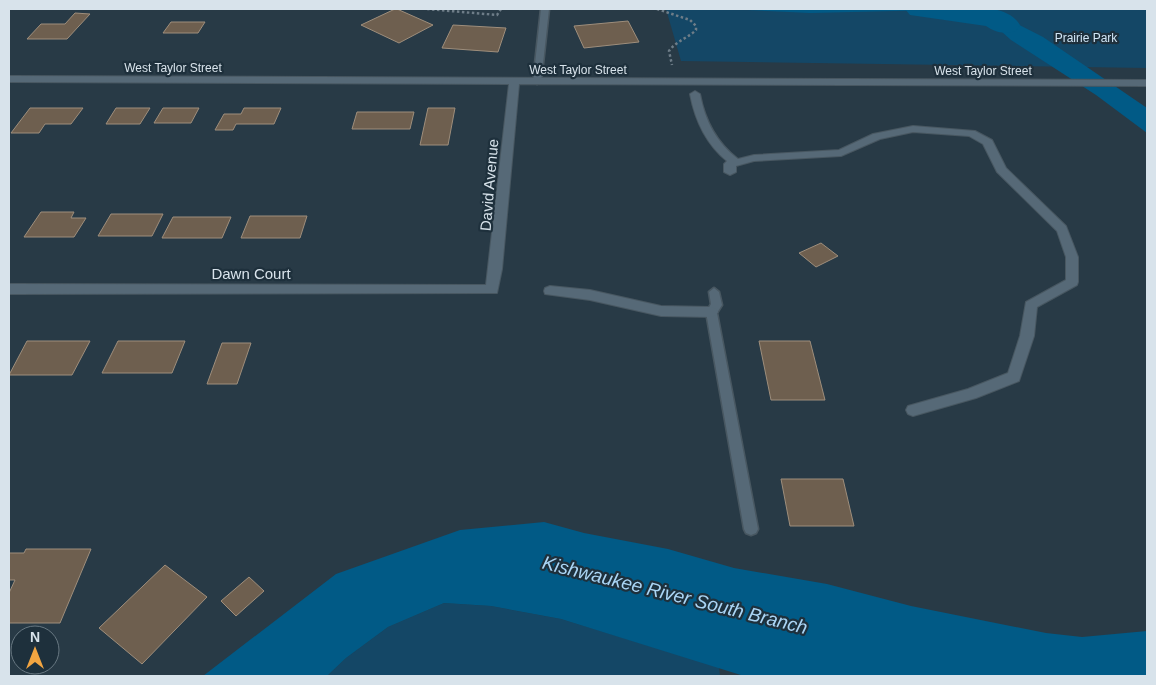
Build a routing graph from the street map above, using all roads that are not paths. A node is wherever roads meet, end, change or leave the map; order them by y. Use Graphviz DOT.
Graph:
graph roads {
  1 [pos="545,9"];
  2 [pos="9,79"];
  3 [pos="514,82"];
  4 [pos="537,82"];
  5 [pos="1147,83"];
  6 [pos="695,94"];
  7 [pos="9,289"];
  8 [pos="492,290"];
  9 [pos="550,290"];
  10 [pos="714,292"];
  11 [pos="711,312"];
  12 [pos="913,410"];
  13 [pos="751,529"];
  1 -- 4 [label="lane"];
  2 -- 3 [label="street, West Taylor Street"];
  3 -- 4 [label="street, West Taylor Street"];
  3 -- 8 [label="street, David Avenue"];
  4 -- 5 [label="street, West Taylor Street"];
  6 -- 12 [label="street"];
  7 -- 8 [label="street, Dawn Court"];
  9 -- 11 [label="street"];
  10 -- 11 [label="lane"];
  11 -- 13 [label="lane"];
}
